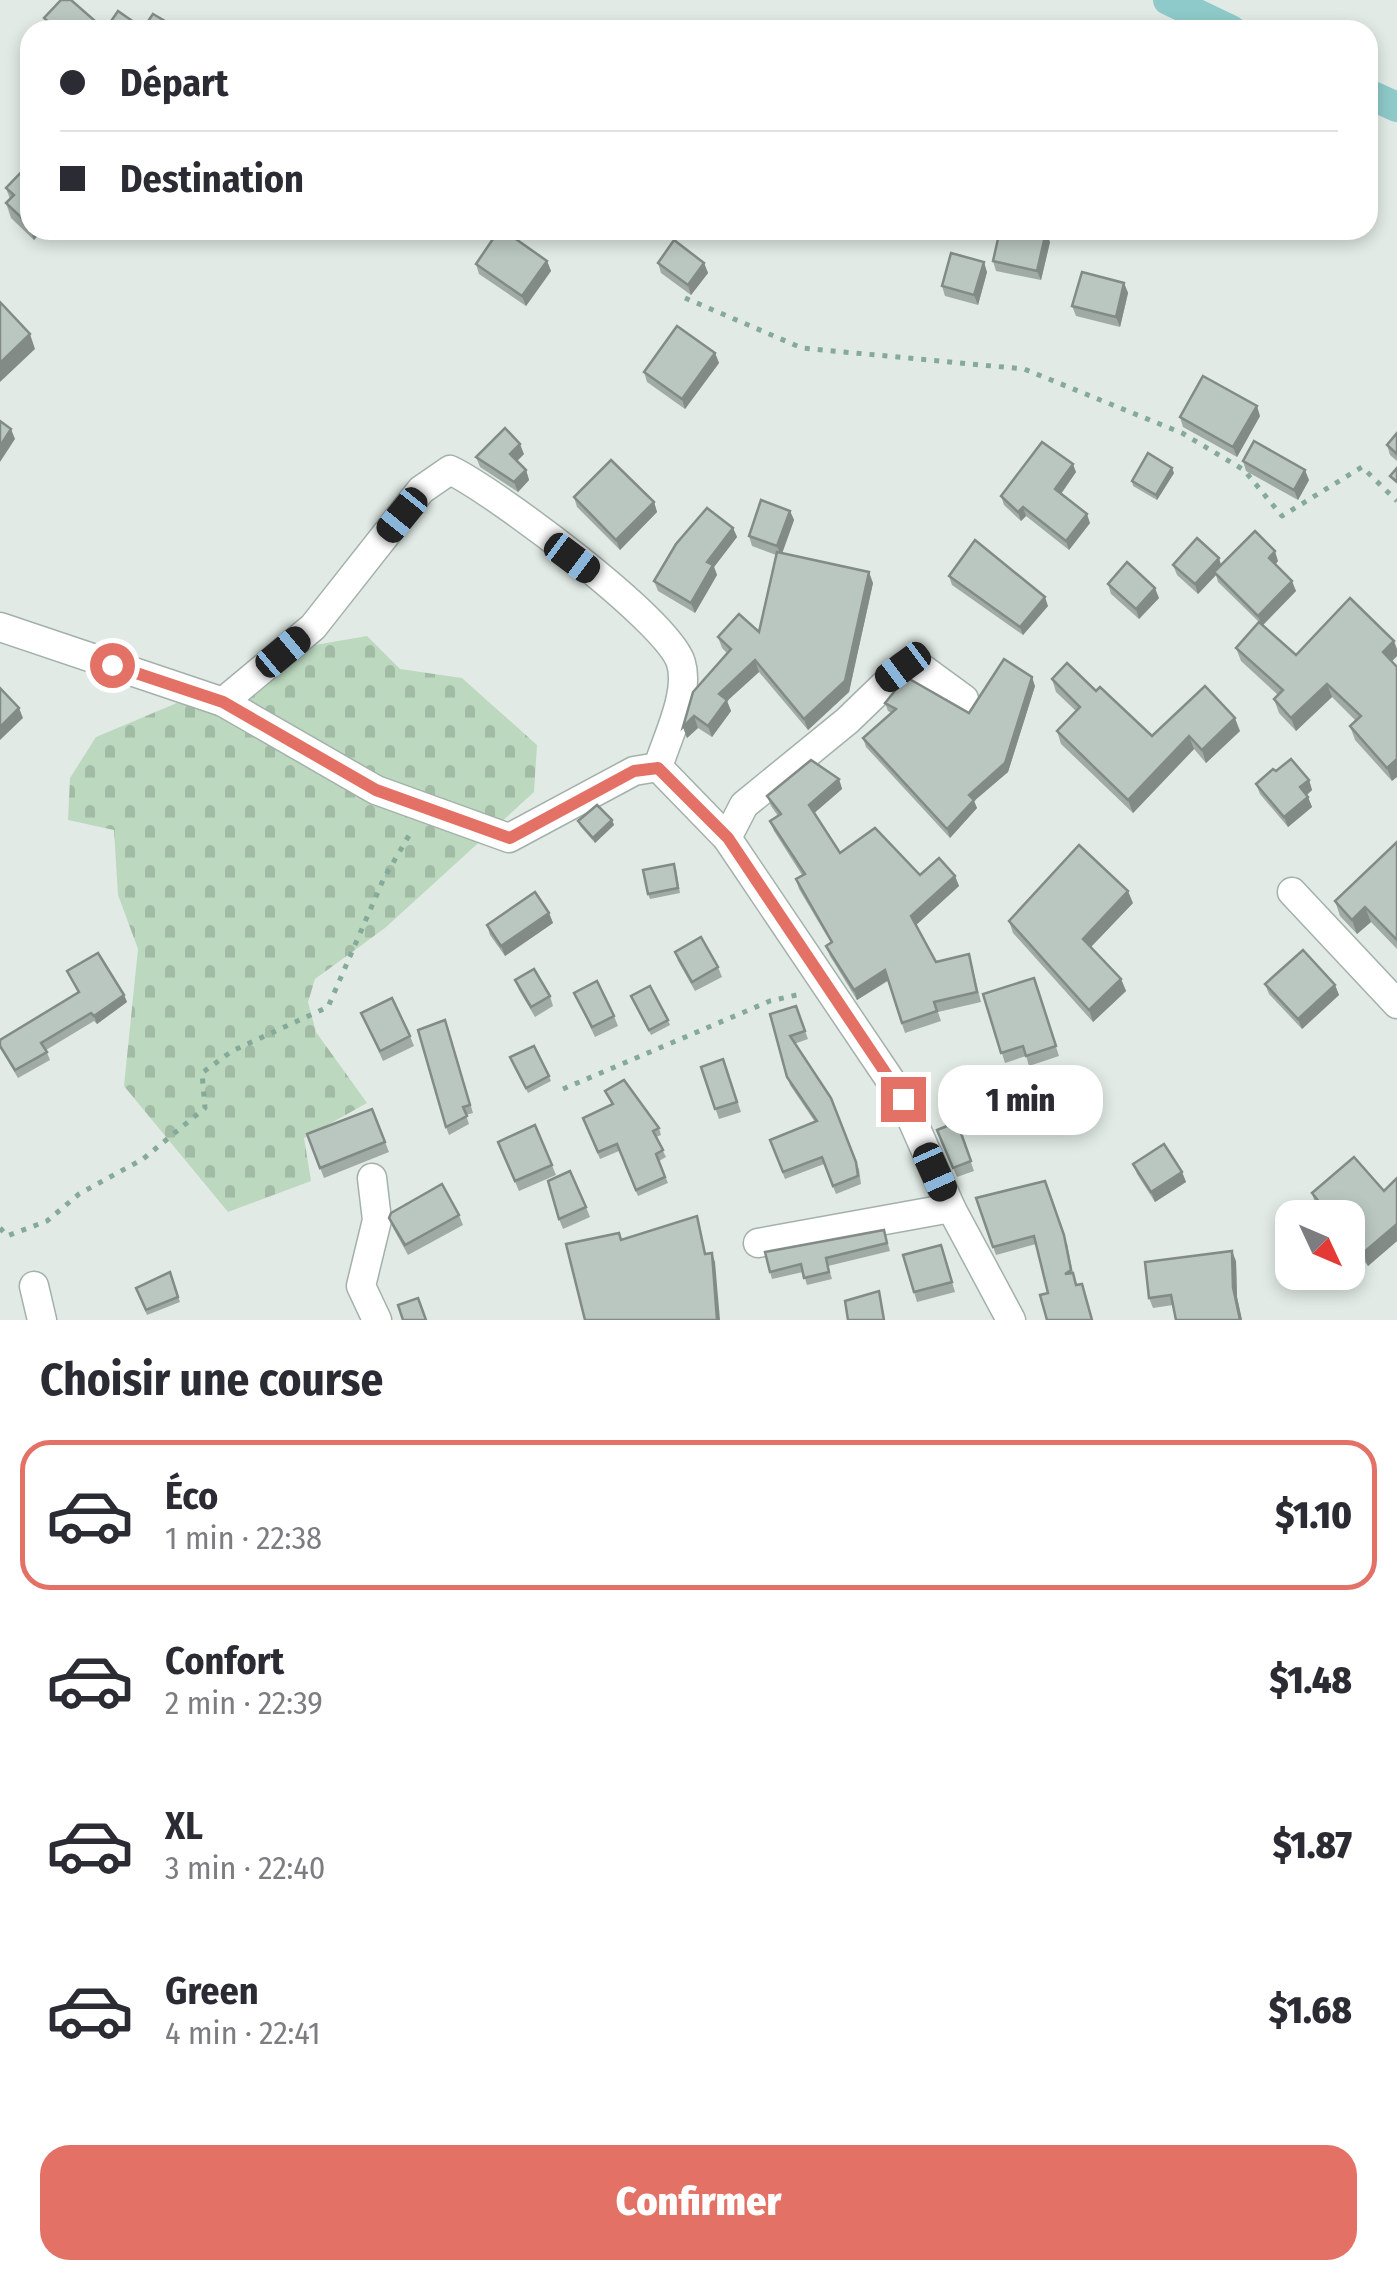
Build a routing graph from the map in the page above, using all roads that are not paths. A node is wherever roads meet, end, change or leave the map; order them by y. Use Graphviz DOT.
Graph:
graph roads {
  1 [pos="0,627"];
  2 [pos="964,699"];
  3 [pos="223,702"];
  4 [pos="658,768"];
  5 [pos="728,838"];
  6 [pos="1292,892"];
  7 [pos="1397,1004"];
  8 [pos="372,1178"];
  9 [pos="951,1208"];
  10 [pos="758,1243"];
  11 [pos="34,1286"];
  12 [pos="42,1320"];
  13 [pos="377,1320"];
  14 [pos="1011,1320"];
  1 -- 3 [label="street"];
  2 -- 5 [label="street"];
  3 -- 4 [label="street"];
  3 -- 4 [label="street"];
  4 -- 5 [label="street"];
  5 -- 9 [label="street"];
  6 -- 7 [label="street"];
  8 -- 13 [label="street"];
  9 -- 10 [label="street"];
  9 -- 14 [label="street"];
  11 -- 12 [label="street"];
}
